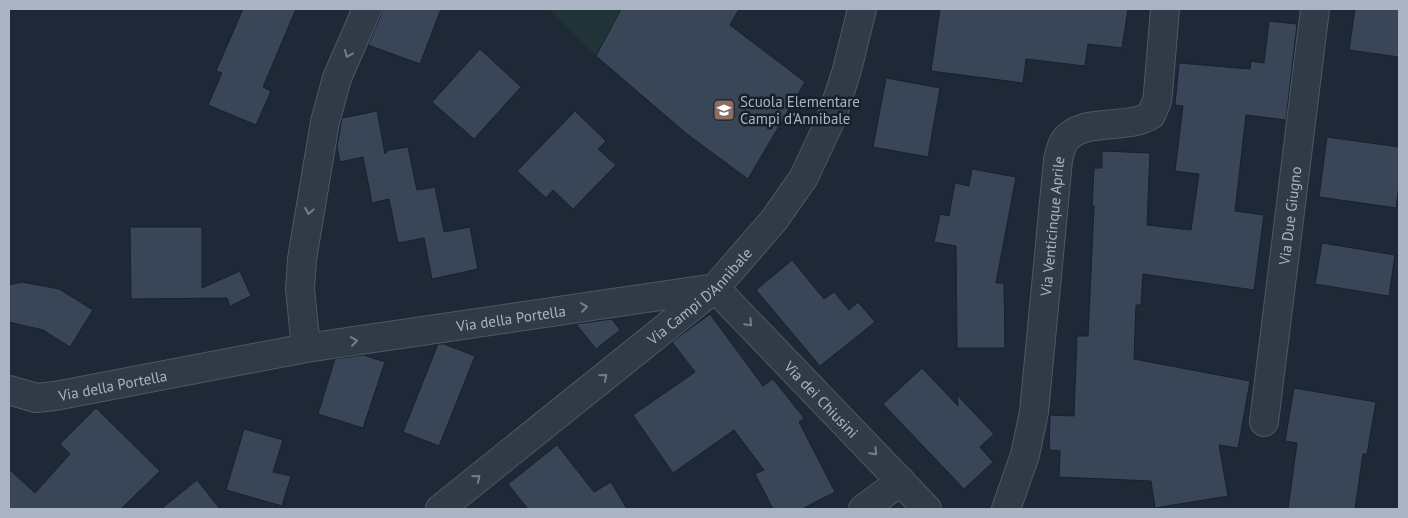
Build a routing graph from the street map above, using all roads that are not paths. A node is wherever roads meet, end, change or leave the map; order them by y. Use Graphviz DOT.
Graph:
graph roads {
  1 [pos="367,9"];
  2 [pos="862,9"];
  3 [pos="1165,9"];
  4 [pos="1315,9"];
  5 [pos="715,288"];
  6 [pos="306,348"];
  7 [pos="9,390"];
  8 [pos="1264,422"];
  9 [pos="901,481"];
  10 [pos="440,509"];
  11 [pos="863,509"];
  12 [pos="927,509"];
  13 [pos="1006,509"];
  1 -- 6 [label="street, one-way"];
  2 -- 5 [label="street, Via Campi D'Annibale"];
  3 -- 13 [label="street, Via Venticinque Aprile"];
  4 -- 8 [label="street, Via Due Giugno"];
  6 -- 5 [label="street, Via della Portella, one-way"];
  5 -- 9 [label="street, Via dei Chiusini, one-way"];
  10 -- 5 [label="street, Via Campi D'Annibale, one-way"];
  6 -- 7 [label="street, Via della Portella"];
  9 -- 11 [label="street"];
  9 -- 12 [label="street, Via dei Chiusini"];
}
